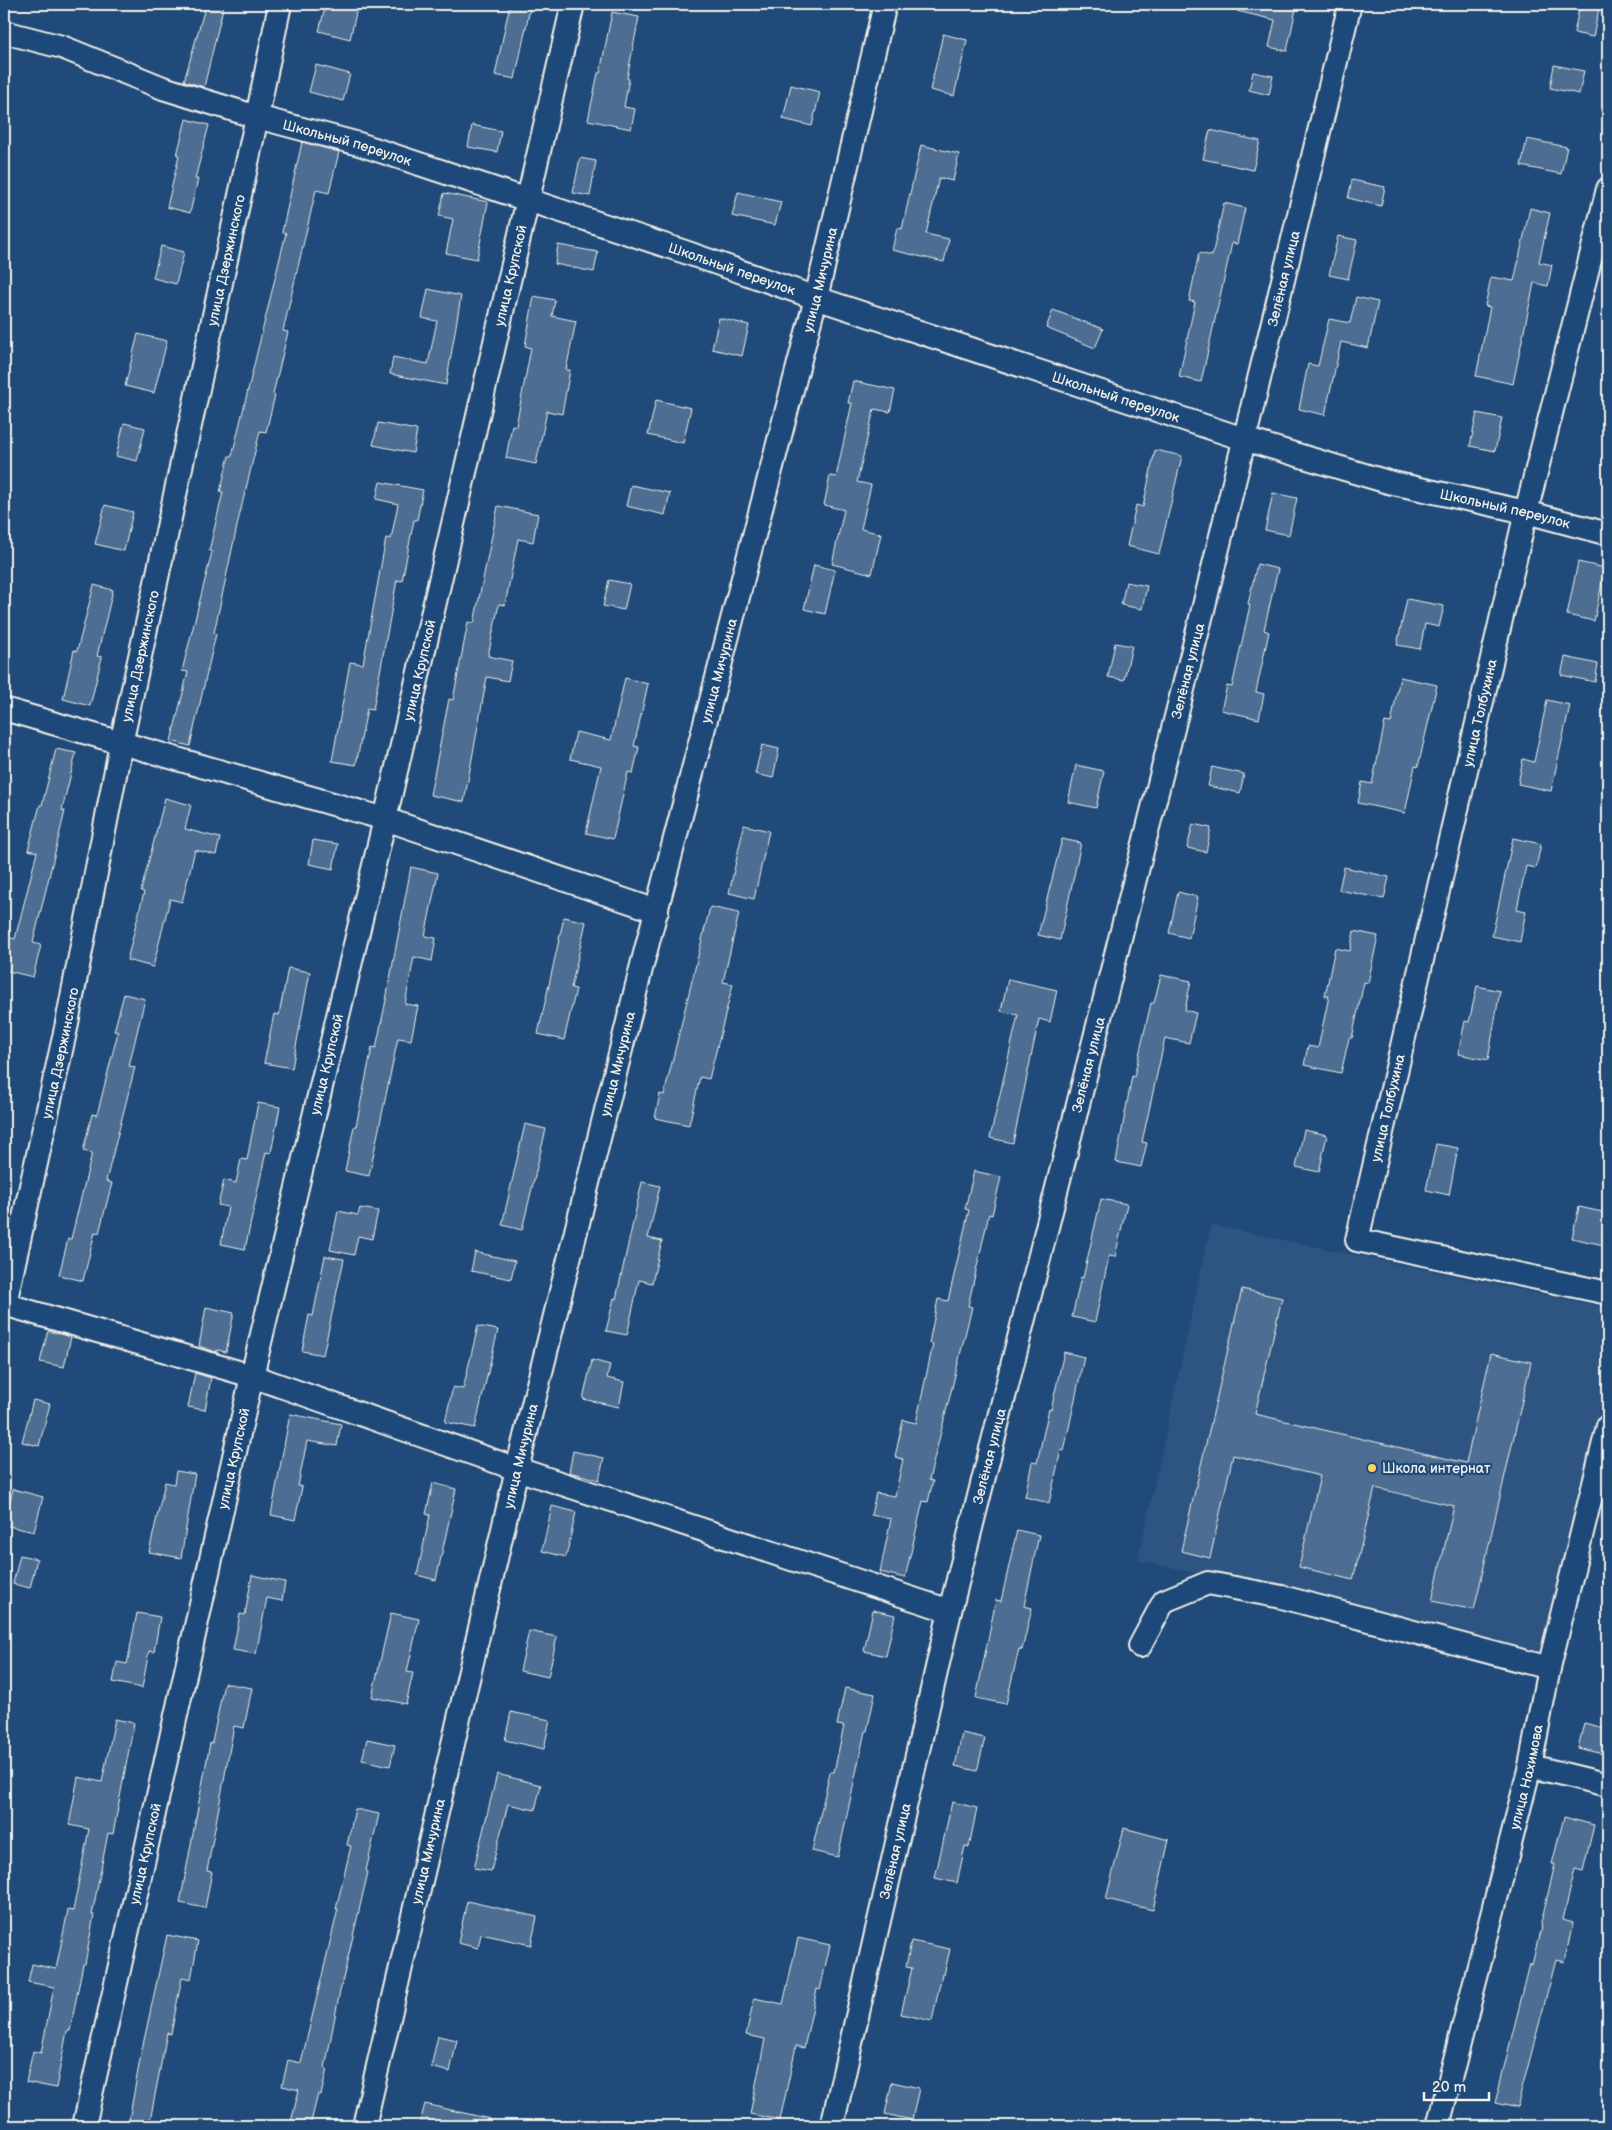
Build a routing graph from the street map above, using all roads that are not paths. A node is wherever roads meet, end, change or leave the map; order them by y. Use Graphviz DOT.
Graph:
graph roads {
  1 [pos="280,4"];
  2 [pos="573,4"];
  3 [pos="885,4"];
  4 [pos="1350,4"];
  5 [pos="4,32"];
  6 [pos="258,117"];
  7 [pos="1608,189"];
  8 [pos="528,200"];
  9 [pos="816,298"];
  10 [pos="1244,439"];
  11 [pos="1526,512"];
  12 [pos="1608,534"];
  13 [pos="4,709"];
  14 [pos="121,744"];
  15 [pos="385,820"];
  16 [pos="658,910"];
  17 [pos="1608,1293"];
  18 [pos="4,1305"];
  19 [pos="252,1376"];
  20 [pos="1608,1426"];
  21 [pos="517,1469"];
  22 [pos="950,1611"];
  23 [pos="1140,1646"];
  24 [pos="1550,1668"];
  25 [pos="1530,1766"];
  26 [pos="1608,1785"];
  27 [pos="84,2126"];
  28 [pos="364,2126"];
  29 [pos="832,2126"];
  30 [pos="1438,2126"];
  1 -- 6 [label="street, улица Дзержинского"];
  2 -- 8 [label="street, улица Крупской"];
  3 -- 9 [label="street, улица Мичурина"];
  4 -- 10 [label="street, Зелёная улица"];
  5 -- 6 [label="street, Школьный переулок"];
  6 -- 8 [label="street, Школьный переулок"];
  6 -- 14 [label="street, улица Дзержинского"];
  7 -- 11 [label="street, улица Толбухина"];
  8 -- 9 [label="street, Школьный переулок"];
  8 -- 15 [label="street, улица Крупской"];
  9 -- 10 [label="street, Школьный переулок"];
  9 -- 16 [label="street, улица Мичурина"];
  10 -- 11 [label="street, Школьный переулок"];
  10 -- 22 [label="street, Зелёная улица"];
  11 -- 12 [label="street, Школьный переулок"];
  11 -- 17 [label="street, улица Толбухина"];
  13 -- 14 [label="street"];
  14 -- 15 [label="street"];
  14 -- 18 [label="street, улица Дзержинского"];
  15 -- 16 [label="street"];
  15 -- 19 [label="street, улица Крупской"];
  16 -- 21 [label="street, улица Мичурина"];
  18 -- 19 [label="street"];
  19 -- 21 [label="street"];
  19 -- 27 [label="street, улица Крупской"];
  20 -- 24 [label="street, улица Нахимова"];
  21 -- 22 [label="street"];
  21 -- 28 [label="street, улица Мичурина"];
  22 -- 29 [label="street, Зелёная улица"];
  23 -- 24 [label="street"];
  24 -- 25 [label="street, улица Нахимова"];
  25 -- 26 [label="street"];
  25 -- 30 [label="street, улица Нахимова"];
}
